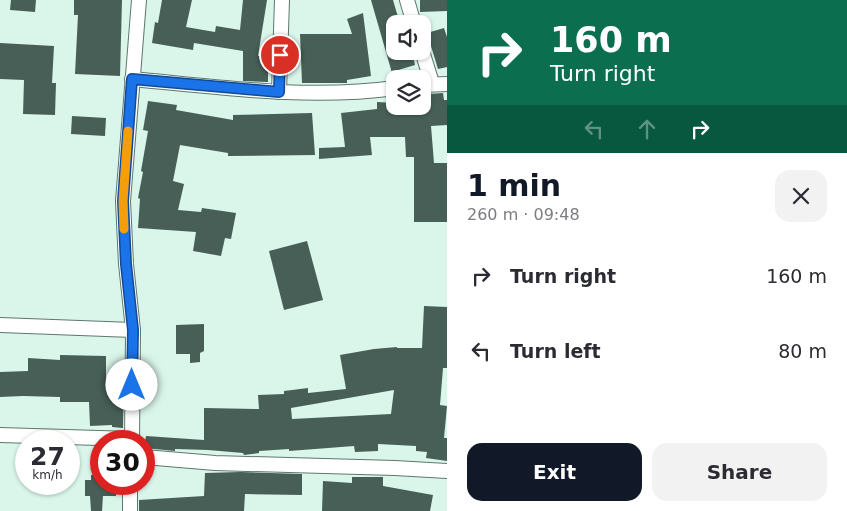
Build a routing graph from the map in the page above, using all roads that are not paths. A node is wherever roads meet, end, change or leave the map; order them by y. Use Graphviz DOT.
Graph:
graph roads {
  1 [pos="139,0"];
  2 [pos="282,0"];
  3 [pos="407,0"];
  4 [pos="411,15"];
  5 [pos="132,79"];
  6 [pos="431,84"];
  7 [pos="447,84"];
  8 [pos="386,89"];
  9 [pos="279,92"];
  10 [pos="0,325"];
  11 [pos="133,330"];
  12 [pos="132,430"];
  13 [pos="0,435"];
  14 [pos="90,438"];
  15 [pos="155,458"];
  16 [pos="447,471"];
  17 [pos="130,495"];
  18 [pos="130,511"];
  1 -- 5 [label="street"];
  2 -- 9 [label="street"];
  3 -- 4 [label="street"];
  5 -- 9 [label="street"];
  5 -- 11 [label="street"];
  6 -- 7 [label="street"];
  8 -- 9 [label="street"];
  10 -- 11 [label="street"];
  11 -- 12 [label="street"];
  13 -- 14 [label="street"];
  15 -- 16 [label="street"];
  17 -- 18 [label="street"];
}
